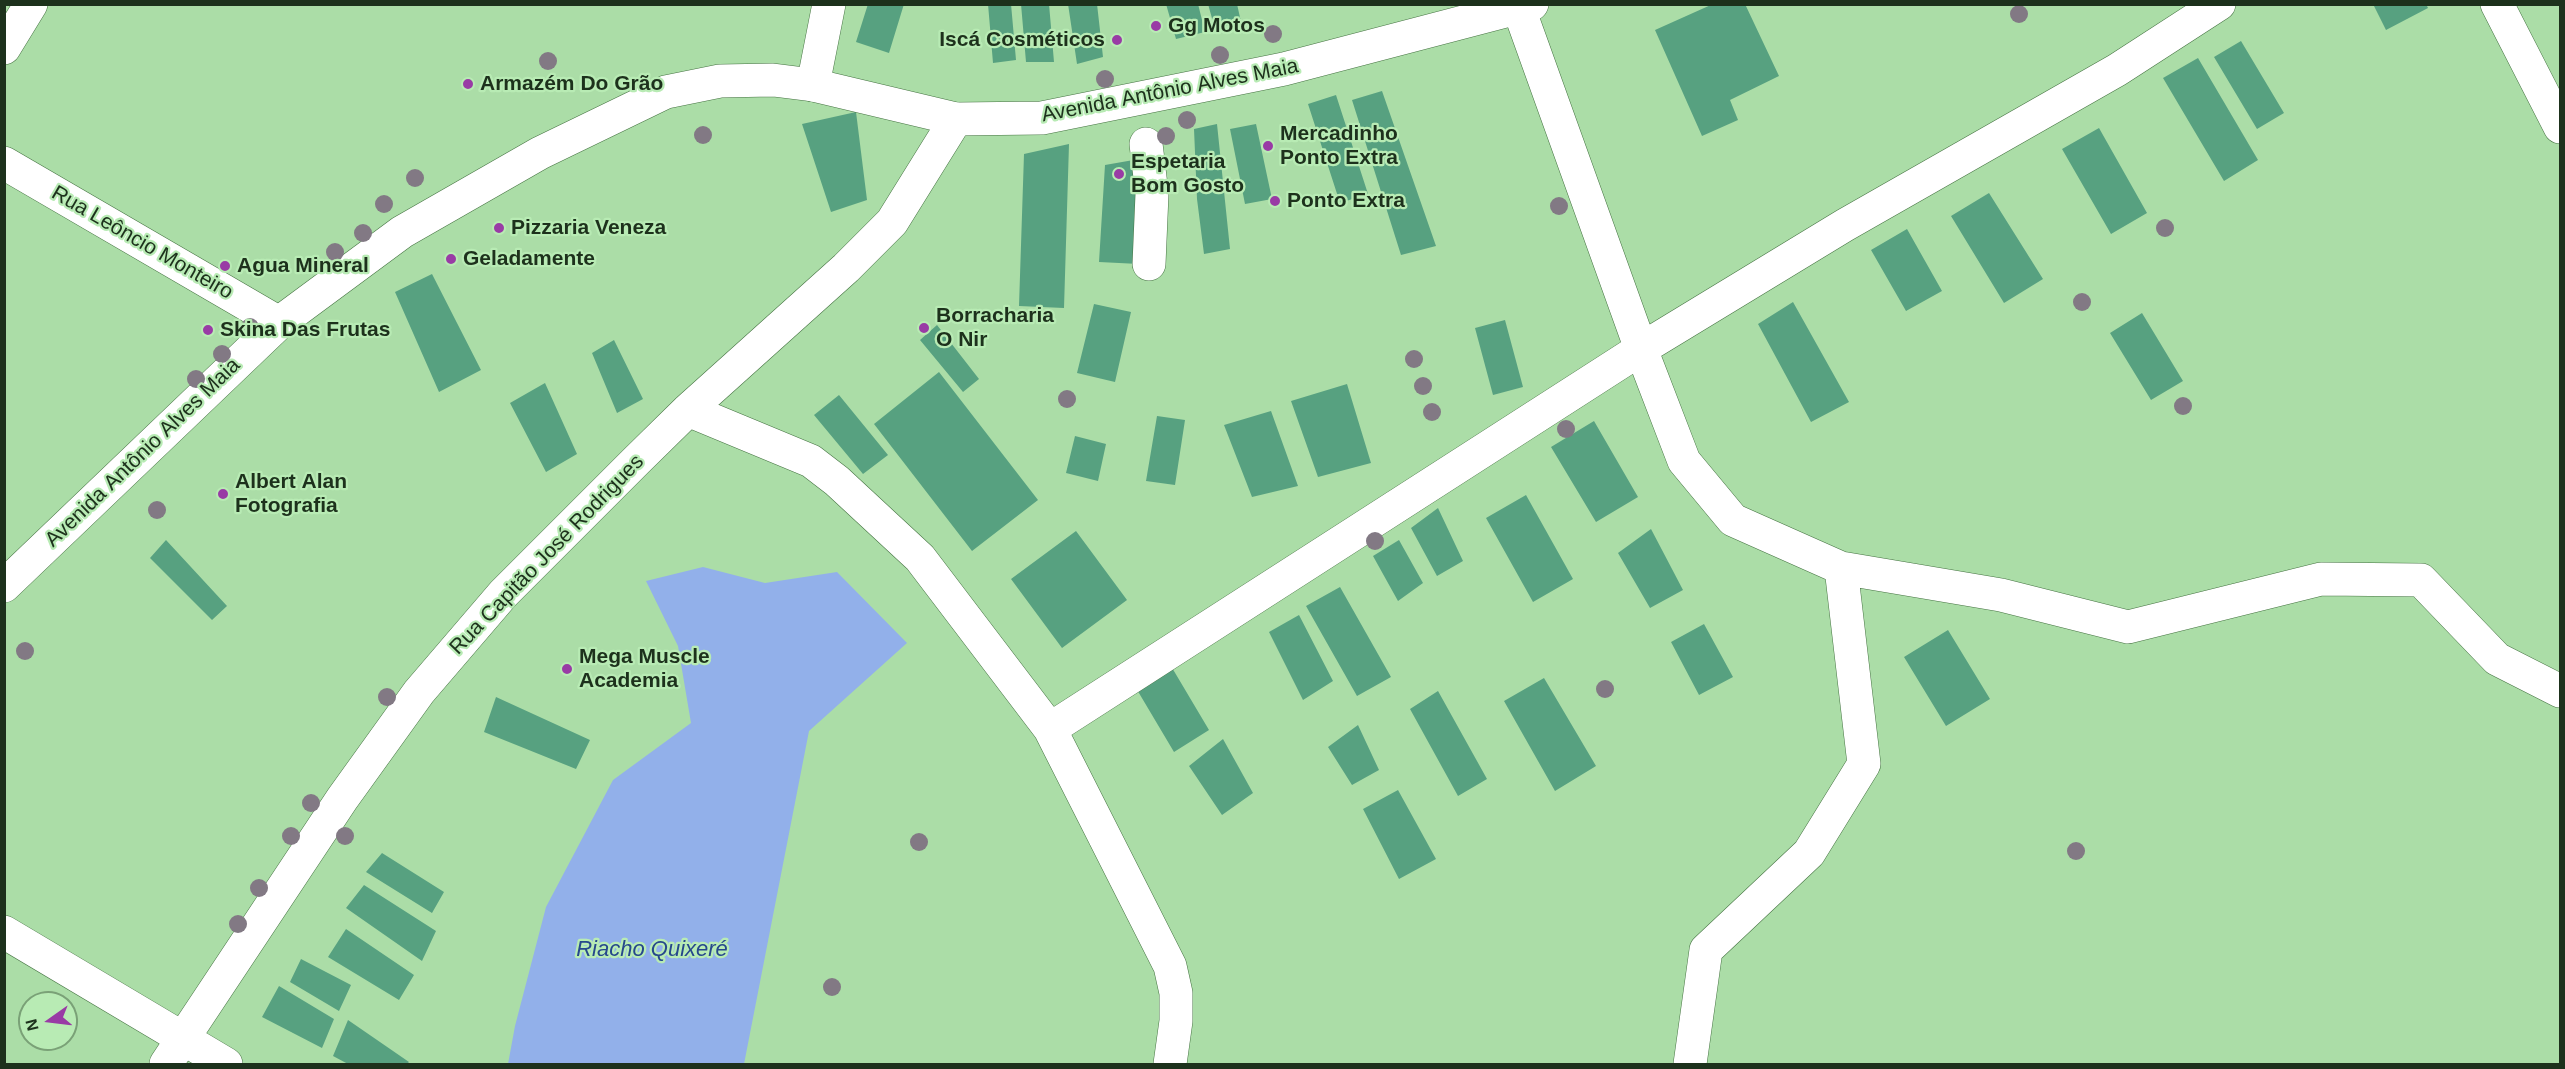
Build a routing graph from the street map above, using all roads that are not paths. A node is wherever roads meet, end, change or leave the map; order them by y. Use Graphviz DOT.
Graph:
graph roads {
  1 [pos="31,4"];
  2 [pos="830,4"];
  3 [pos="2218,4"];
  4 [pos="2497,4"];
  5 [pos="1525,7"];
  6 [pos="4,48"];
  7 [pos="813,85"];
  8 [pos="956,119"];
  9 [pos="2560,127"];
  10 [pos="1146,144"];
  11 [pos="4,163"];
  12 [pos="1149,264"];
  13 [pos="279,323"];
  14 [pos="1641,349"];
  15 [pos="688,410"];
  16 [pos="1841,568"];
  17 [pos="4,586"];
  18 [pos="2560,691"];
  19 [pos="1050,729"];
  20 [pos="4,932"];
  21 [pos="174,1052"];
  22 [pos="226,1065"];
  23 [pos="1170,1065"];
  24 [pos="1690,1065"];
  1 -- 6 [label="street"];
  2 -- 7 [label="street"];
  3 -- 14 [label="street"];
  4 -- 9 [label="street"];
  5 -- 8 [label="street, Avenida Antônio Alves Maia"];
  5 -- 14 [label="street"];
  7 -- 8 [label="street, Avenida Antônio Alves Maia"];
  7 -- 13 [label="street, Avenida Antônio Alves Maia"];
  8 -- 15 [label="street, Rua Capitão José Rodrigues"];
  10 -- 12 [label="street"];
  11 -- 13 [label="street, Rua Leôncio Monteiro"];
  13 -- 17 [label="street, Avenida Antônio Alves Maia"];
  14 -- 16 [label="street"];
  14 -- 19 [label="street"];
  15 -- 19 [label="street"];
  15 -- 21 [label="street, Rua Capitão José Rodrigues"];
  16 -- 18 [label="street"];
  16 -- 24 [label="street"];
  19 -- 23 [label="street"];
  20 -- 21 [label="street"];
  21 -- 22 [label="street"];
}
